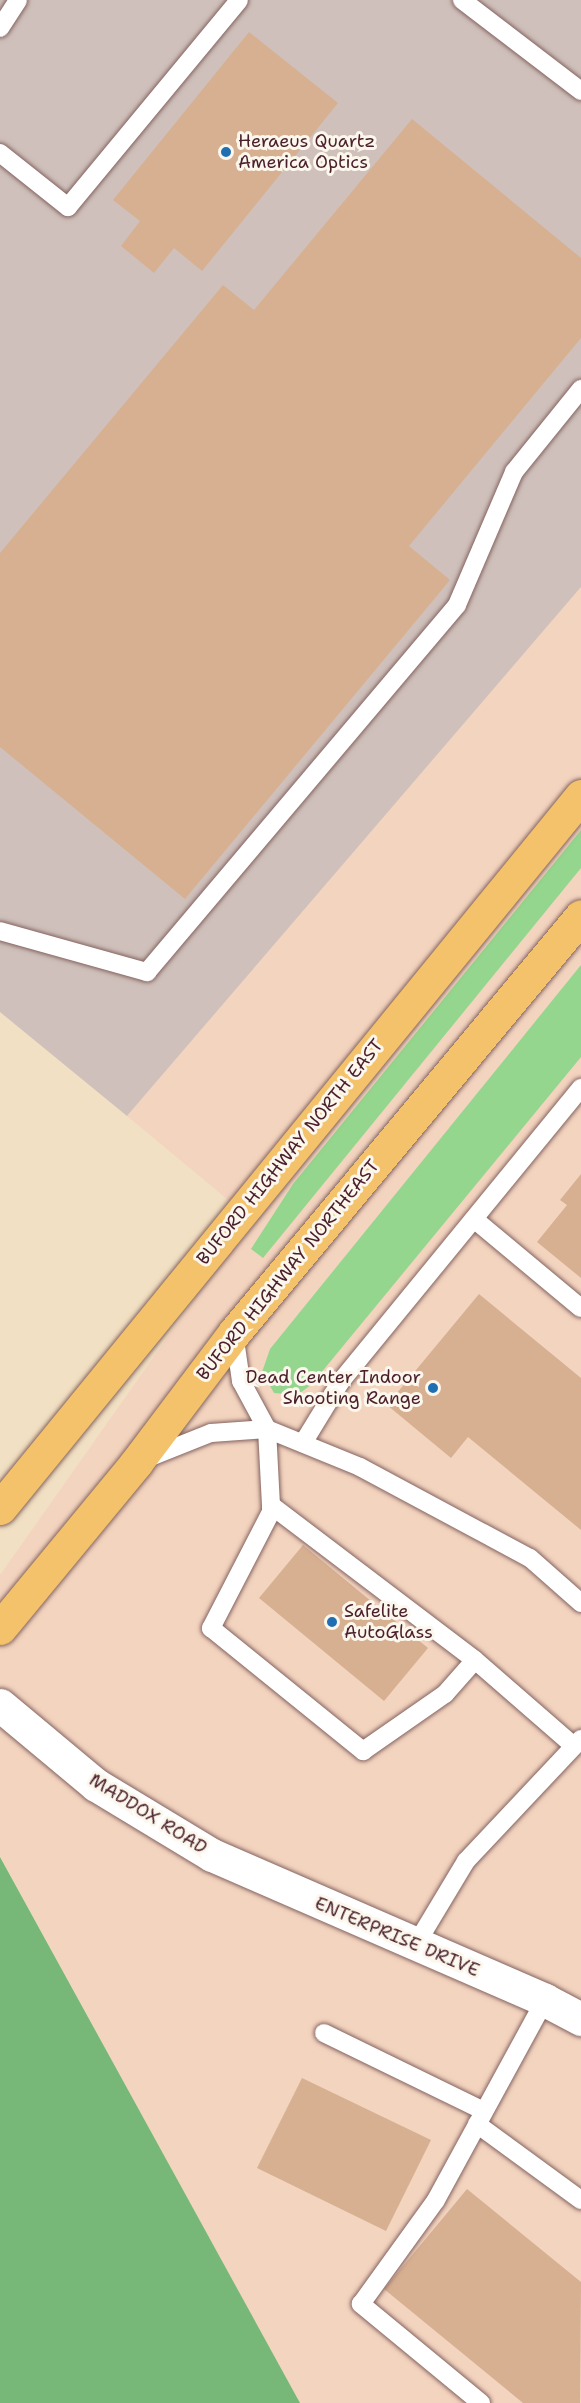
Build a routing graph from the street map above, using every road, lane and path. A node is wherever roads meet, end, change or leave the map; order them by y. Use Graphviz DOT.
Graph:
graph roads {
  1 [pos="18,0"];
  2 [pos="239,0"];
  3 [pos="462,0"];
  4 [pos="0,28"];
  5 [pos="581,91"];
  6 [pos="0,153"];
  7 [pos="581,389"];
  8 [pos="581,796"];
  9 [pos="581,916"];
  10 [pos="0,931"];
  11 [pos="581,1088"];
  12 [pos="474,1219"];
  13 [pos="581,1308"];
  14 [pos="234,1333"];
  15 [pos="267,1428"];
  16 [pos="303,1443"];
  17 [pos="136,1463"];
  18 [pos="271,1505"];
  19 [pos="0,1508"];
  20 [pos="581,1603"];
  21 [pos="0,1629"];
  22 [pos="475,1660"];
  23 [pos="0,1705"];
  24 [pos="578,1743"];
  25 [pos="212,1855"];
  26 [pos="415,1946"];
  27 [pos="545,2000"];
  28 [pos="581,2019"];
  29 [pos="324,2033"];
  30 [pos="481,2117"];
  31 [pos="581,2200"];
  32 [pos="481,2403"];
  1 -- 4 [label="lane"];
  2 -- 6 [label="lane"];
  3 -- 5 [label="lane"];
  7 -- 10 [label="lane"];
  8 -- 19 [label="main road, BUFORD HIGHWAY NORTH EAST"];
  9 -- 14 [label="main road, BUFORD HIGHWAY NORTHEAST"];
  11 -- 12 [label="lane"];
  12 -- 13 [label="lane"];
  12 -- 16 [label="lane"];
  14 -- 15 [label="lane"];
  14 -- 17 [label="main road, BUFORD HIGHWAY NORTHEAST"];
  15 -- 16 [label="lane"];
  15 -- 17 [label="lane"];
  15 -- 18 [label="lane"];
  16 -- 20 [label="lane"];
  17 -- 21 [label="main road, BUFORD HIGHWAY NORTHEAST"];
  18 -- 22 [label="lane"];
  18 -- 22 [label="lane"];
  22 -- 24 [label="lane"];
  23 -- 25 [label="street, MADDOX ROAD"];
  24 -- 26 [label="lane"];
  25 -- 26 [label="street, ENTERPRISE DRIVE"];
  26 -- 27 [label="street, ENTERPRISE DRIVE"];
  27 -- 28 [label="street, ENTERPRISE DRIVE"];
  27 -- 30 [label="lane"];
  29 -- 30 [label="lane"];
  30 -- 31 [label="lane"];
  30 -- 32 [label="lane"];
}
